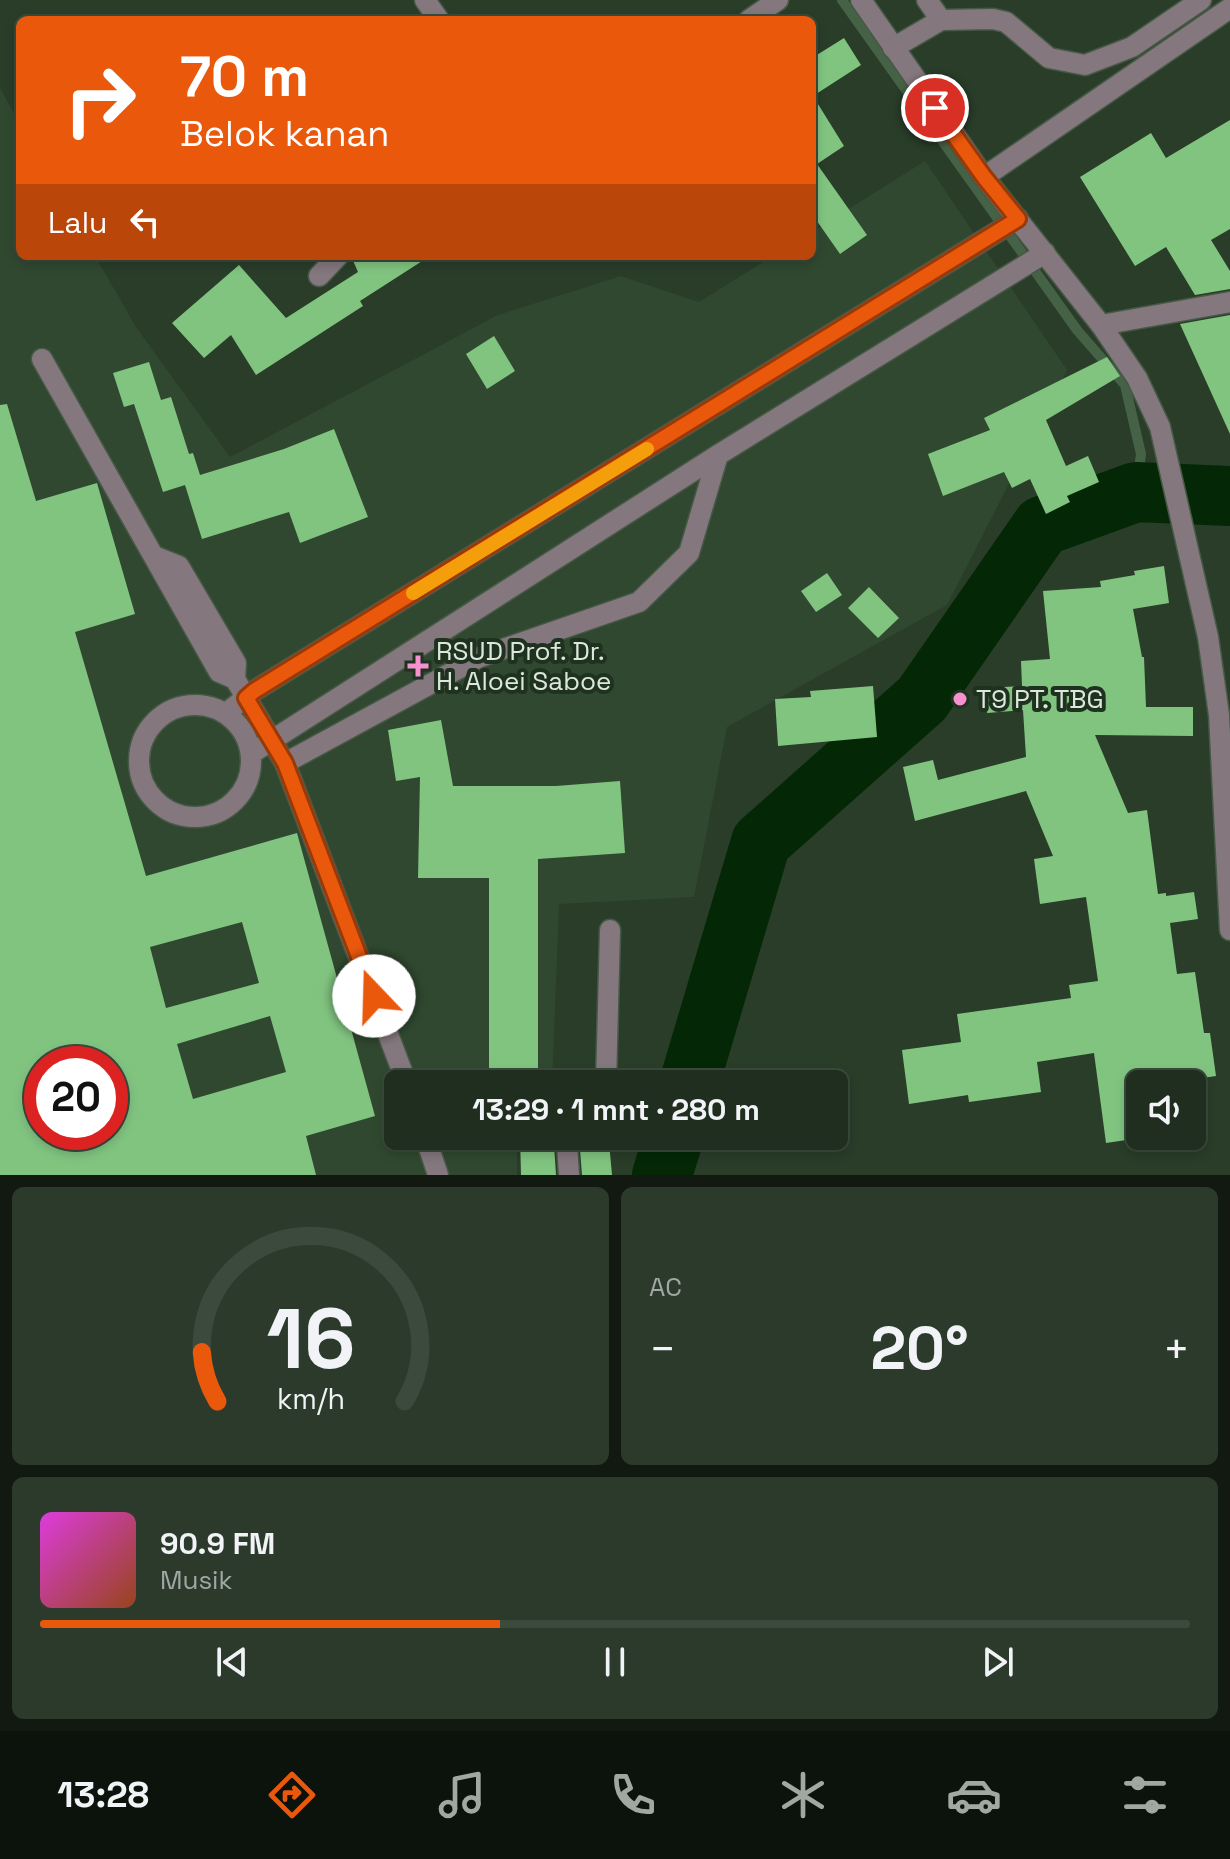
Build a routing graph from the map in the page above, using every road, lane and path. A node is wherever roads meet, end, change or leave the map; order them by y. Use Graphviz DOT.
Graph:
graph roads {
  1 [pos="778,0"];
  2 [pos="861,0"];
  3 [pos="927,0"];
  4 [pos="1201,0"];
  5 [pos="1230,8"];
  6 [pos="755,16"];
  7 [pos="941,20"];
  8 [pos="893,48"];
  9 [pos="984,177"];
  10 [pos="1018,219"];
  11 [pos="1045,253"];
  12 [pos="334,260"];
  13 [pos="319,276"];
  14 [pos="1230,302"];
  15 [pos="1101,325"];
  16 [pos="42,359"];
  17 [pos="718,455"];
  18 [pos="246,698"];
  19 [pos="226,713"];
  20 [pos="273,739"];
  21 [pos="252,753"];
  22 [pos="285,763"];
  23 [pos="610,930"];
  24 [pos="1230,930"];
  25 [pos="402,1070"];
  26 [pos="606,1070"];
  27 [pos="430,1150"];
  28 [pos="567,1150"];
  29 [pos="438,1175"];
  30 [pos="569,1175"];
  1 -- 6 [label="street"];
  2 -- 8 [label="street"];
  3 -- 7 [label="street"];
  4 -- 7 [label="street"];
  5 -- 9 [label="street"];
  7 -- 8 [label="street"];
  8 -- 9 [label="street"];
  9 -- 10 [label="street"];
  10 -- 11 [label="street"];
  10 -- 18 [label="street"];
  11 -- 15 [label="street"];
  11 -- 17 [label="street"];
  12 -- 13 [label="street"];
  14 -- 15 [label="street"];
  15 -- 24 [label="street"];
  16 -- 18 [label="street"];
  17 -- 20 [label="street"];
  17 -- 22 [label="street"];
  18 -- 19 [label="street"];
  18 -- 20 [label="street"];
  19 -- 21 [label="street"];
  19 -- 21 [label="street"];
  20 -- 21 [label="street"];
  20 -- 22 [label="street"];
  22 -- 25 [label="street"];
  23 -- 26 [label="street"];
  27 -- 29 [label="street"];
  28 -- 30 [label="street"];
}
